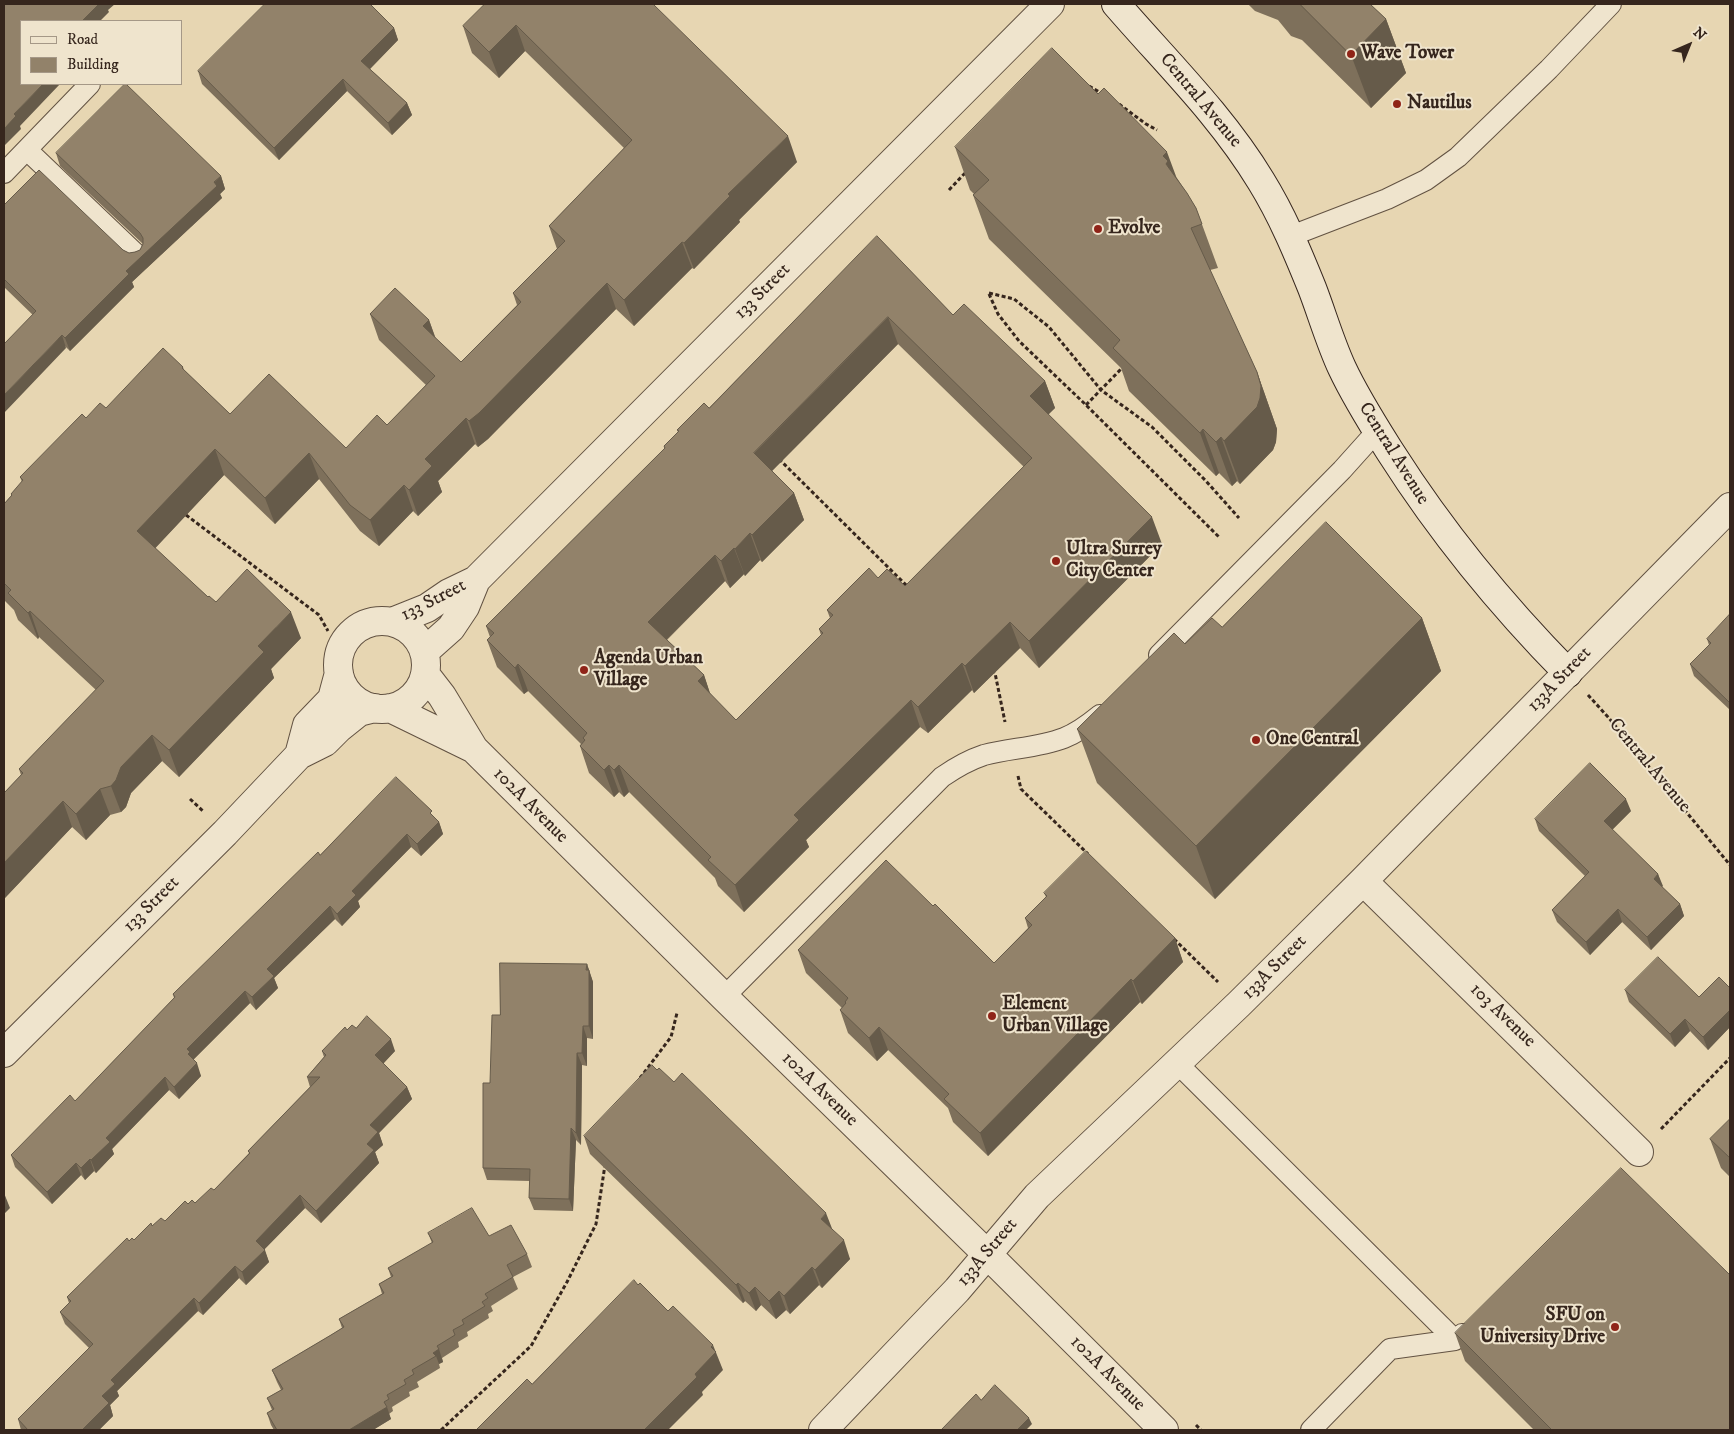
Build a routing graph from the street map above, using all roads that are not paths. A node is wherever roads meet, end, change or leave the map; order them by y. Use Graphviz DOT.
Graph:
graph roads {
  1 [pos="1050,4"];
  2 [pos="1116,4"];
  3 [pos="1611,4"];
  4 [pos="89,85"];
  5 [pos="27,150"];
  6 [pos="4,173"];
  7 [pos="1292,236"];
  8 [pos="136,254"];
  9 [pos="1377,431"];
  10 [pos="1730,507"];
  11 [pos="476,580"];
  12 [pos="392,622"];
  13 [pos="424,663"];
  14 [pos="1149,665"];
  15 [pos="1568,672"];
  16 [pos="339,673"];
  17 [pos="1116,699"];
  18 [pos="383,708"];
  19 [pos="474,749"];
  20 [pos="299,755"];
  21 [pos="1363,881"];
  22 [pos="724,998"];
  23 [pos="4,1053"];
  24 [pos="1177,1063"];
  25 [pos="1639,1152"];
  26 [pos="987,1254"];
  27 [pos="1476,1319"];
  28 [pos="1455,1340"];
  29 [pos="823,1430"];
  30 [pos="1164,1430"];
  31 [pos="1311,1430"];
  1 -- 11 [label="street, 133 Street"];
  2 -- 7 [label="street, Central Avenue"];
  3 -- 7 [label="lane"];
  4 -- 5 [label="lane"];
  5 -- 6 [label="lane"];
  5 -- 8 [label="lane"];
  7 -- 9 [label="street, Central Avenue"];
  9 -- 14 [label="lane"];
  9 -- 15 [label="street, Central Avenue"];
  10 -- 15 [label="street, 133A Street"];
  11 -- 12 [label="street, 133 Street"];
  11 -- 13 [label="street, 133 Street"];
  12 -- 13 [label="street"];
  12 -- 16 [label="street"];
  13 -- 18 [label="street"];
  13 -- 19 [label="street, 102A Avenue"];
  15 -- 21 [label="street, 133A Street"];
  16 -- 18 [label="street"];
  16 -- 20 [label="street, 133 Street"];
  17 -- 22 [label="lane"];
  18 -- 19 [label="street, 102A Avenue"];
  18 -- 20 [label="street, 133 Street"];
  19 -- 22 [label="street, 102A Avenue"];
  20 -- 23 [label="street, 133 Street"];
  21 -- 24 [label="street, 133A Street"];
  21 -- 25 [label="street, 103 Avenue"];
  22 -- 26 [label="street, 102A Avenue"];
  24 -- 26 [label="street, 133A Street"];
  24 -- 28 [label="lane"];
  26 -- 29 [label="street, 133A Street"];
  26 -- 30 [label="street, 102A Avenue"];
  27 -- 28 [label="lane"];
  28 -- 31 [label="lane"];
}
